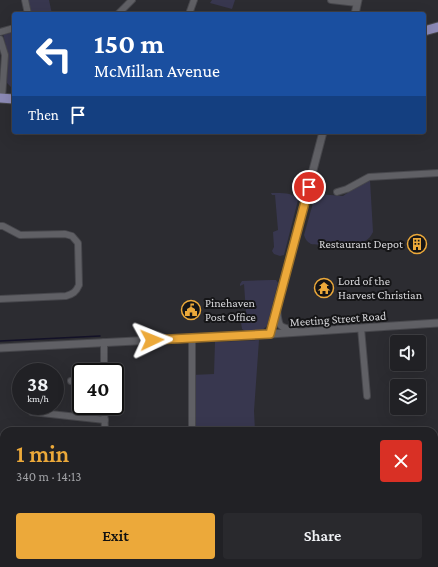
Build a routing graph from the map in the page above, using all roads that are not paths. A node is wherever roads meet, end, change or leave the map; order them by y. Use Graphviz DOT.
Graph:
graph roads {
  1 [pos="25,0"];
  2 [pos="132,0"];
  3 [pos="194,0"];
  4 [pos="331,0"];
  5 [pos="358,2"];
  6 [pos="28,12"];
  7 [pos="120,12"];
  8 [pos="190,12"];
  9 [pos="355,12"];
  10 [pos="438,27"];
  11 [pos="12,29"];
  12 [pos="426,30"];
  13 [pos="0,32"];
  14 [pos="0,39"];
  15 [pos="1,98"];
  16 [pos="12,99"];
  17 [pos="322,134"];
  18 [pos="438,173"];
  19 [pos="337,192"];
  20 [pos="1,225"];
  21 [pos="0,299"];
  22 [pos="277,309"];
  23 [pos="438,323"];
  24 [pos="361,328"];
  25 [pos="298,333"];
  26 [pos="270,334"];
  27 [pos="192,338"];
  28 [pos="104,342"];
  29 [pos="0,348"];
  30 [pos="104,363"];
  31 [pos="366,396"];
  32 [pos="59,415"];
  33 [pos="104,415"];
  34 [pos="104,420"];
  35 [pos="105,427"];
  36 [pos="192,427"];
  1 -- 6 [label="street"];
  2 -- 7 [label="street"];
  3 -- 8 [label="street"];
  4 -- 5 [label="street"];
  5 -- 9 [label="street"];
  10 -- 12 [label="main road"];
  11 -- 13 [label="street"];
  14 -- 15 [label="street"];
  15 -- 16 [label="main road"];
  17 -- 22 [label="street"];
  18 -- 19 [label="street"];
  20 -- 21 [label="street"];
  22 -- 25 [label="street"];
  22 -- 26 [label="street"];
  23 -- 24 [label="street, Meeting Street Road"];
  24 -- 25 [label="street, Meeting Street Road"];
  24 -- 31 [label="street"];
  25 -- 26 [label="street, Meeting Street Road"];
  26 -- 27 [label="street, Meeting Street Road"];
  27 -- 28 [label="street, Meeting Street Road"];
  27 -- 36 [label="street"];
  28 -- 29 [label="street, Meeting Street Road"];
  28 -- 30 [label="street"];
  32 -- 34 [label="street"];
  33 -- 34 [label="street"];
  34 -- 35 [label="street"];
}
